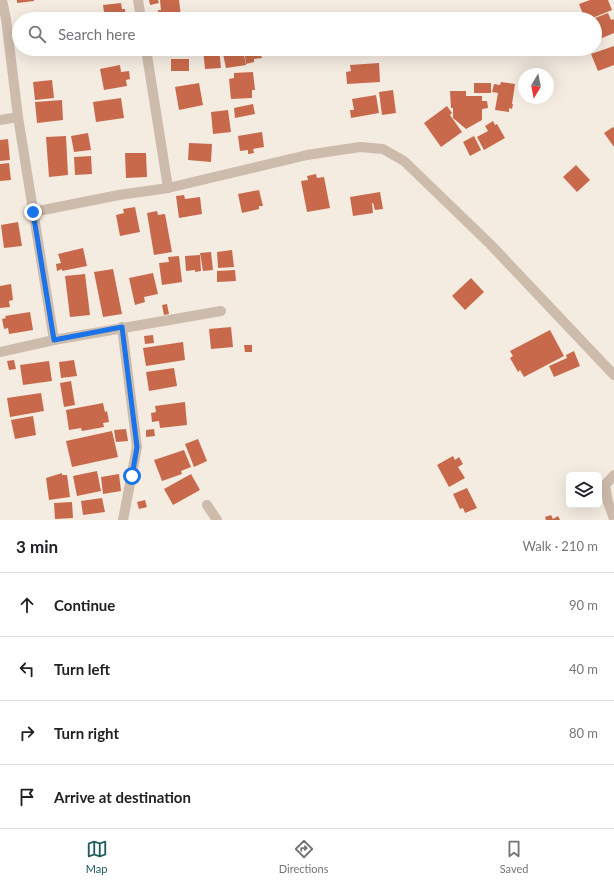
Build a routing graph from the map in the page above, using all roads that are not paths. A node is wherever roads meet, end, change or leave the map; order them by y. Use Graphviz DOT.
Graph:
graph roads {
  1 [pos="2,0"];
  2 [pos="138,0"];
  3 [pos="140,12"];
  4 [pos="147,56"];
  5 [pos="18,117"];
  6 [pos="0,120"];
  7 [pos="168,188"];
  8 [pos="33,212"];
  9 [pos="221,311"];
  10 [pos="122,327"];
  11 [pos="54,340"];
  12 [pos="0,352"];
  13 [pos="614,375"];
  14 [pos="614,475"];
  15 [pos="207,505"];
  16 [pos="614,519"];
  17 [pos="123,520"];
  18 [pos="217,520"];
  1 -- 5 [label="street"];
  2 -- 3 [label="street"];
  4 -- 7 [label="street"];
  5 -- 6 [label="street"];
  5 -- 8 [label="street"];
  7 -- 8 [label="street"];
  7 -- 13 [label="street"];
  8 -- 11 [label="street"];
  9 -- 10 [label="street"];
  10 -- 11 [label="street"];
  10 -- 17 [label="street"];
  11 -- 12 [label="street"];
  14 -- 16 [label="street"];
  15 -- 18 [label="street"];
}
